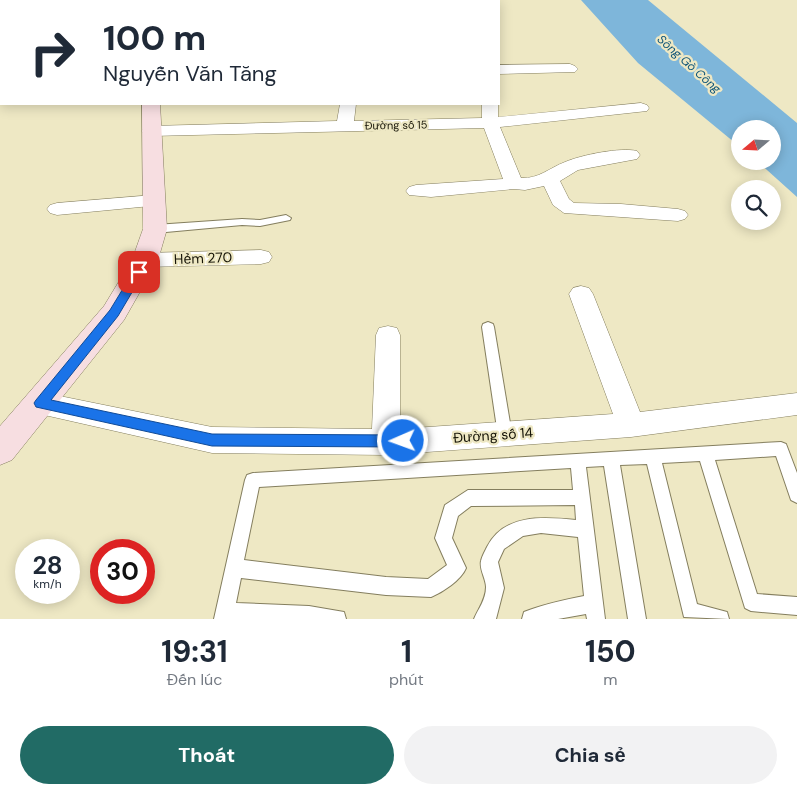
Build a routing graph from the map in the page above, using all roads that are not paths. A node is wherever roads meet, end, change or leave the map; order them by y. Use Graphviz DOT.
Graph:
graph roads {
  1 [pos="570,69"];
  2 [pos="500,70"];
  3 [pos="151,105"];
  4 [pos="348,105"];
  5 [pos="490,105"];
  6 [pos="641,108"];
  7 [pos="490,123"];
  8 [pos="345,126"];
  9 [pos="151,131"];
  10 [pos="631,155"];
  11 [pos="550,179"];
  12 [pos="514,183"];
  13 [pos="416,192"];
  14 [pos="154,201"];
  15 [pos="57,209"];
  16 [pos="678,215"];
  17 [pos="286,218"];
  18 [pos="155,229"];
  19 [pos="261,256"];
  20 [pos="145,260"];
  21 [pos="581,294"];
  22 [pos="488,327"];
  23 [pos="388,335"];
  24 [pos="40,403"];
  25 [pos="797,404"];
  26 [pos="631,425"];
  27 [pos="505,435"];
  28 [pos="386,442"];
  29 [pos="0,450"];
  30 [pos="706,454"];
  31 [pos="653,457"];
  32 [pos="611,460"];
  33 [pos="578,462"];
  34 [pos="797,495"];
  35 [pos="582,498"];
  36 [pos="585,529"];
  37 [pos="234,568"];
  38 [pos="797,606"];
  39 [pos="595,611"];
  40 [pos="224,615"];
  41 [pos="338,619"];
  42 [pos="483,619"];
  43 [pos="531,619"];
  44 [pos="637,619"];
  45 [pos="720,619"];
  1 -- 2 [label="street"];
  3 -- 9 [label="main road"];
  4 -- 8 [label="street"];
  5 -- 7 [label="street"];
  6 -- 7 [label="street, Đường số 15"];
  7 -- 8 [label="street, Đường số 15"];
  7 -- 12 [label="street"];
  8 -- 9 [label="street, Đường số 15"];
  9 -- 14 [label="main road"];
  10 -- 11 [label="street"];
  11 -- 12 [label="street"];
  11 -- 16 [label="street"];
  12 -- 13 [label="street"];
  14 -- 15 [label="street"];
  14 -- 18 [label="main road"];
  17 -- 18 [label="lane"];
  18 -- 20 [label="main road"];
  19 -- 20 [label="street, Hẻm 270"];
  20 -- 24 [label="main road"];
  21 -- 26 [label="street"];
  22 -- 27 [label="lane"];
  23 -- 28 [label="street"];
  24 -- 28 [label="street, Đường số 14"];
  24 -- 29 [label="main road"];
  25 -- 26 [label="street, Đường số 14"];
  26 -- 27 [label="street, Đường số 14"];
  27 -- 28 [label="street, Đường số 14"];
  30 -- 31 [label="lane"];
  30 -- 34 [label="lane"];
  30 -- 38 [label="lane"];
  31 -- 32 [label="lane"];
  31 -- 45 [label="lane"];
  32 -- 33 [label="lane"];
  32 -- 44 [label="lane"];
  33 -- 35 [label="lane"];
  33 -- 37 [label="lane"];
  35 -- 36 [label="lane"];
  35 -- 37 [label="lane"];
  36 -- 39 [label="lane"];
  36 -- 42 [label="lane"];
  37 -- 40 [label="lane"];
  39 -- 43 [label="lane"];
  40 -- 41 [label="lane"];
}
